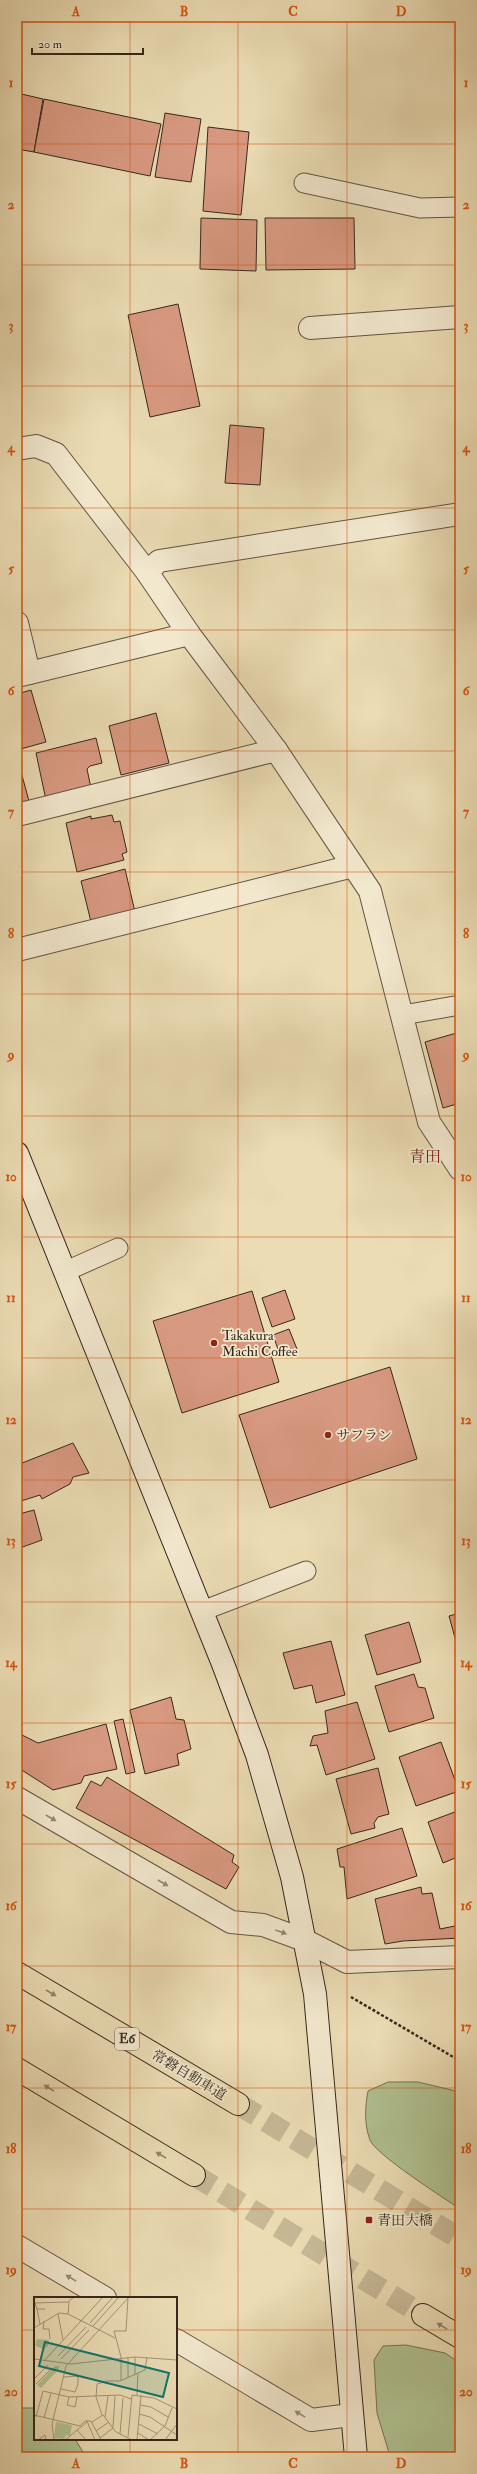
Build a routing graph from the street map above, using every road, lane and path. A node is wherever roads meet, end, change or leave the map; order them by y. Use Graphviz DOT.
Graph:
graph roads {
  1 [pos="304,183"];
  2 [pos="460,207"];
  3 [pos="460,317"];
  4 [pos="310,328"];
  5 [pos="17,450"];
  6 [pos="460,514"];
  7 [pos="147,572"];
  8 [pos="17,623"];
  9 [pos="189,634"];
  10 [pos="23,674"];
  11 [pos="276,750"];
  12 [pos="17,815"];
  13 [pos="353,866"];
  14 [pos="17,950"];
  15 [pos="460,1005"];
  16 [pos="403,1015"];
  17 [pos="17,1153"];
  18 [pos="460,1168"];
  19 [pos="118,1248"];
  20 [pos="64,1272"];
  21 [pos="306,1571"];
  22 [pos="202,1611"];
  23 [pos="17,1798"];
  24 [pos="304,1940"];
  25 [pos="460,1957"];
  26 [pos="17,1973"];
  27 [pos="351,1997"];
  28 [pos="460,2061"];
  29 [pos="17,2069"];
  30 [pos="238,2104"];
  31 [pos="194,2175"];
  32 [pos="17,2246"];
  33 [pos="102,2297"];
  34 [pos="423,2315"];
  35 [pos="460,2337"];
  36 [pos="177,2341"];
  37 [pos="351,2415"];
  38 [pos="356,2457"];
  1 -- 2 [label="lane"];
  3 -- 4 [label="street"];
  5 -- 7 [label="street"];
  6 -- 7 [label="street"];
  7 -- 9 [label="street"];
  8 -- 10 [label="street"];
  9 -- 10 [label="street"];
  9 -- 11 [label="street"];
  11 -- 12 [label="street"];
  11 -- 13 [label="street"];
  13 -- 14 [label="street"];
  13 -- 16 [label="street"];
  15 -- 16 [label="lane"];
  16 -- 18 [label="street"];
  17 -- 20 [label="street"];
  19 -- 20 [label="lane"];
  20 -- 22 [label="street"];
  21 -- 22 [label="lane"];
  22 -- 24 [label="street"];
  23 -- 24 [label="street, one-way"];
  24 -- 25 [label="street"];
  24 -- 37 [label="street"];
  26 -- 30 [label="highway, 常磐自動車道 / E6, one-way"];
  27 -- 28 [label="path"];
  31 -- 29 [label="highway, one-way"];
  33 -- 32 [label="street, one-way"];
  35 -- 34 [label="highway, one-way"];
  37 -- 36 [label="street, one-way"];
  37 -- 38 [label="street"];
}
